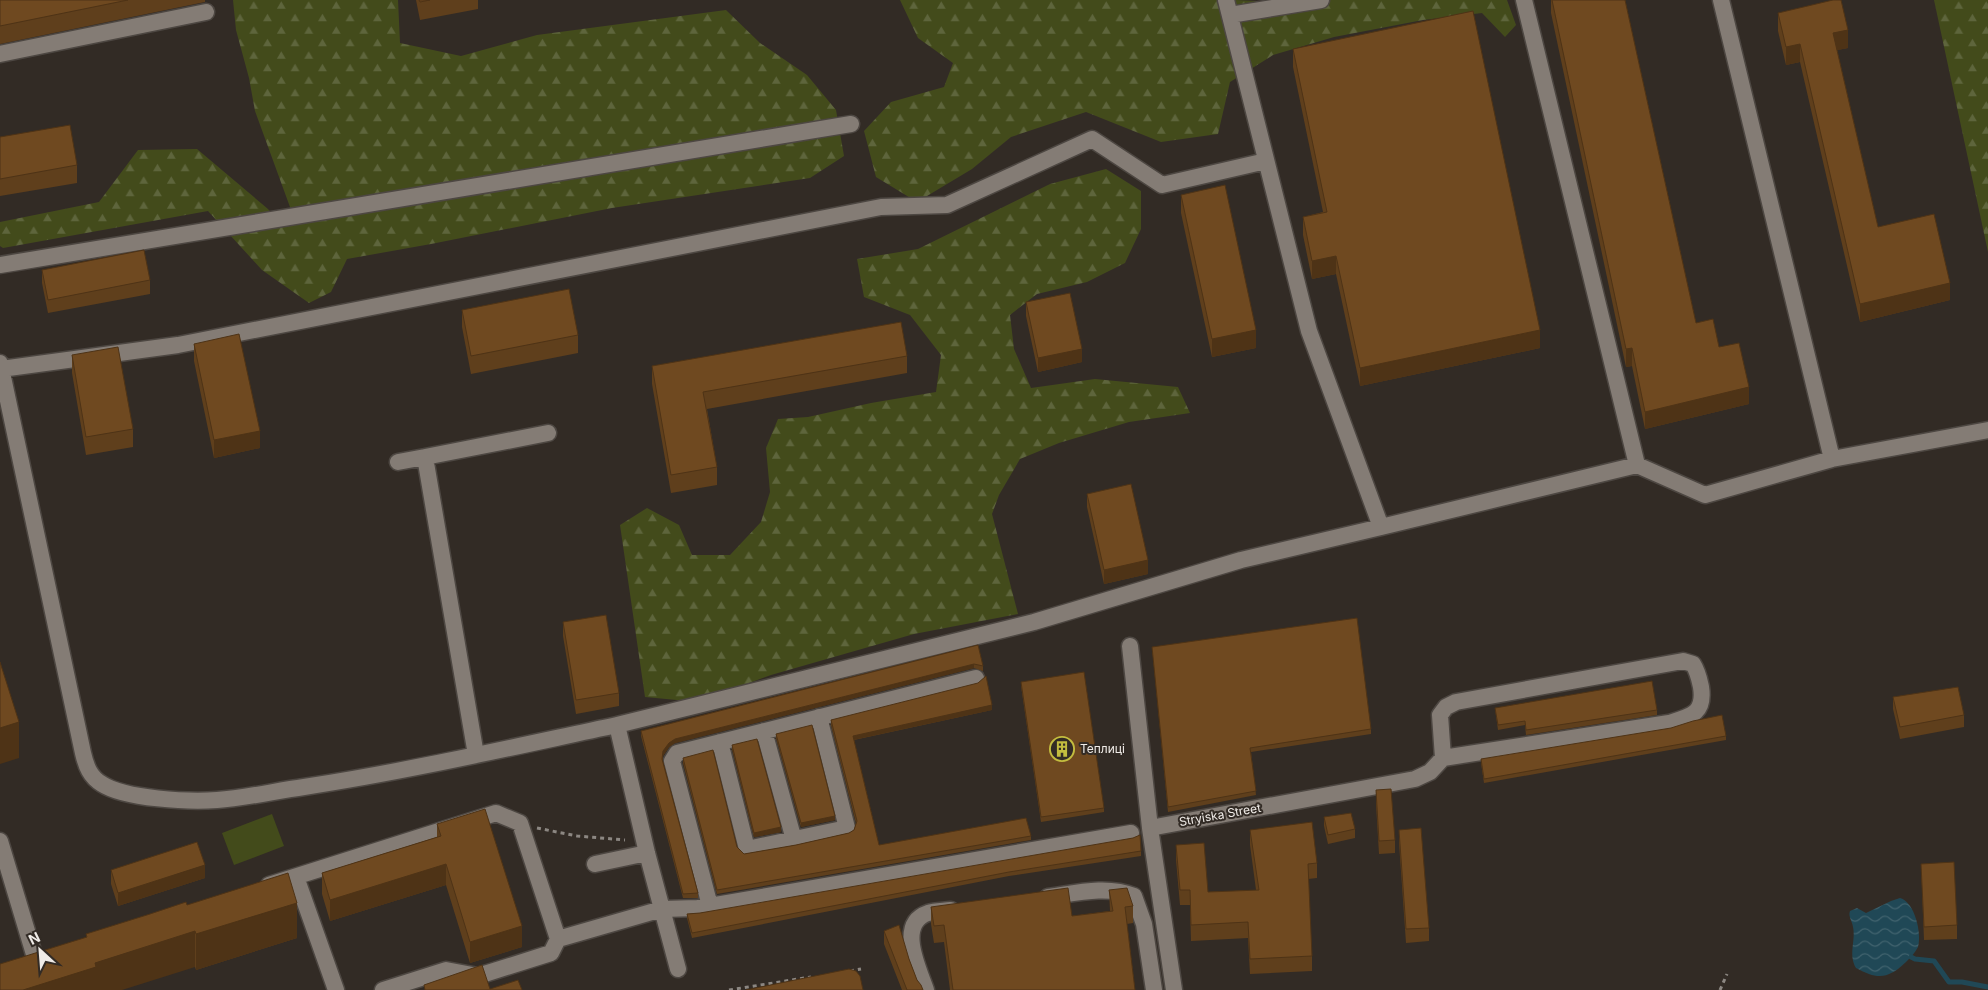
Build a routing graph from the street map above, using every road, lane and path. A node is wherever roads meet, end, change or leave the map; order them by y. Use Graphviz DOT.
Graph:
graph roads {
  1 [pos="1321,0"];
  2 [pos="1524,0"];
  3 [pos="1721,0"];
  4 [pos="1228,7"];
  5 [pos="206,12"];
  6 [pos="0,54"];
  7 [pos="851,124"];
  8 [pos="1266,161"];
  9 [pos="0,265"];
  10 [pos="1,366"];
  11 [pos="1988,430"];
  12 [pos="548,432"];
  13 [pos="425,457"];
  14 [pos="1832,459"];
  15 [pos="398,462"];
  16 [pos="1637,465"];
  17 [pos="1381,527"];
  18 [pos="1130,646"];
  19 [pos="976,678"];
  20 [pos="819,717"];
  21 [pos="617,725"];
  22 [pos="764,731"];
  23 [pos="720,742"];
  24 [pos="476,755"];
  25 [pos="1443,758"];
  26 [pos="520,823"];
  27 [pos="1150,828"];
  28 [pos="1131,833"];
  29 [pos="794,840"];
  30 [pos="0,841"];
  31 [pos="646,849"];
  32 [pos="595,864"];
  33 [pos="296,877"];
  34 [pos="254,890"];
  35 [pos="1036,898"];
  36 [pos="710,906"];
  37 [pos="967,908"];
  38 [pos="662,909"];
  39 [pos="558,940"];
  40 [pos="54,955"];
  41 [pos="36,961"];
  42 [pos="18,967"];
  43 [pos="678,969"];
  44 [pos="861,969"];
  45 [pos="842,972"];
  46 [pos="1728,974"];
  47 [pos="478,976"];
  48 [pos="814,977"];
  49 [pos="766,984"];
  50 [pos="336,990"];
  51 [pos="383,990"];
  52 [pos="462,990"];
  53 [pos="729,990"];
  54 [pos="767,990"];
  55 [pos="926,990"];
  56 [pos="1154,990"];
  57 [pos="1174,990"];
  58 [pos="1720,990"];
  1 -- 4 [label="street"];
  2 -- 16 [label="street"];
  3 -- 14 [label="street"];
  4 -- 8 [label="street"];
  5 -- 6 [label="street"];
  7 -- 9 [label="street"];
  8 -- 10 [label="street"];
  8 -- 17 [label="street"];
  10 -- 24 [label="street"];
  11 -- 14 [label="street"];
  12 -- 13 [label="street"];
  13 -- 15 [label="street"];
  13 -- 24 [label="street"];
  14 -- 16 [label="street"];
  16 -- 17 [label="street"];
  17 -- 21 [label="street"];
  18 -- 27 [label="street"];
  19 -- 20 [label="street"];
  20 -- 22 [label="street"];
  20 -- 29 [label="street"];
  21 -- 24 [label="street"];
  21 -- 31 [label="street"];
  22 -- 23 [label="street"];
  22 -- 29 [label="street"];
  23 -- 29 [label="street"];
  23 -- 36 [label="street"];
  25 -- 25 [label="street"];
  25 -- 27 [label="street, Stryiska Street"];
  26 -- 31 [label="path"];
  26 -- 33 [label="street"];
  26 -- 39 [label="street"];
  27 -- 57 [label="street"];
  28 -- 36 [label="street"];
  30 -- 41 [label="street"];
  31 -- 32 [label="street"];
  31 -- 38 [label="street"];
  33 -- 34 [label="street"];
  33 -- 50 [label="street"];
  35 -- 56 [label="street"];
  36 -- 38 [label="street"];
  37 -- 55 [label="street"];
  38 -- 39 [label="street"];
  38 -- 43 [label="street"];
  39 -- 47 [label="street"];
  40 -- 41 [label="street"];
  41 -- 42 [label="street"];
  44 -- 45 [label="path"];
  46 -- 58 [label="path"];
  47 -- 51 [label="street"];
  47 -- 52 [label="street"];
  48 -- 49 [label="path"];
  49 -- 53 [label="path"];
  49 -- 54 [label="path"];
}
